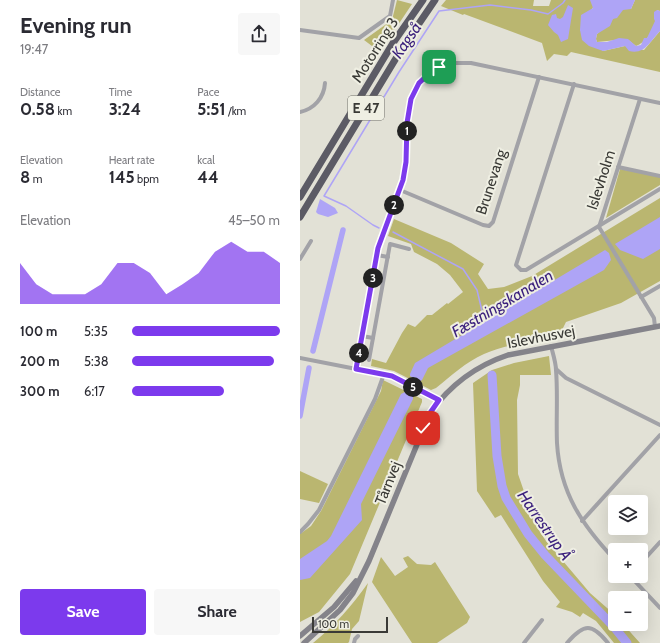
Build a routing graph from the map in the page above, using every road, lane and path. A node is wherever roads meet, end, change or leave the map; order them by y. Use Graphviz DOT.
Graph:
graph roads {
  1 [pos="393,0"];
  2 [pos="423,0"];
  3 [pos="435,0"];
  4 [pos="300,30"];
  5 [pos="539,77"];
  6 [pos="325,83"];
  7 [pos="574,84"];
  8 [pos="640,98"];
  9 [pos="660,103"];
  10 [pos="300,112"];
  11 [pos="618,167"];
  12 [pos="660,176"];
  13 [pos="660,189"];
  14 [pos="400,190"];
  15 [pos="300,197"];
  16 [pos="300,217"];
  17 [pos="599,227"];
  18 [pos="311,241"];
  19 [pos="409,249"];
  20 [pos="377,255"];
  21 [pos="388,257"];
  22 [pos="300,259"];
  23 [pos="660,286"];
  24 [pos="641,297"];
  25 [pos="658,326"];
  26 [pos="362,336"];
  27 [pos="373,338"];
  28 [pos="551,346"];
  29 [pos="300,358"];
  30 [pos="369,360"];
  31 [pos="356,369"];
  32 [pos="556,369"];
  33 [pos="384,374"];
  34 [pos="439,400"];
  35 [pos="660,424"];
  36 [pos="660,434"];
  37 [pos="582,521"];
  38 [pos="300,532"];
  39 [pos="660,542"];
  40 [pos="608,553"];
  41 [pos="648,555"];
  42 [pos="360,577"];
  43 [pos="637,583"];
  44 [pos="660,608"];
  45 [pos="542,620"];
  46 [pos="300,636"];
  47 [pos="358,636"];
  48 [pos="304,643"];
  49 [pos="354,643"];
  50 [pos="524,643"];
  51 [pos="568,643"];
  52 [pos="608,643"];
  1 -- 4 [label="street"];
  2 -- 15 [label="highway, Motorring 3 / E 47"];
  3 -- 16 [label="highway, Motorring 3 / E 47"];
  5 -- 7 [label="street"];
  5 -- 14 [label="street"];
  5 -- 14 [label="street, Brunevang"];
  6 -- 10 [label="street"];
  7 -- 8 [label="street"];
  7 -- 17 [label="street"];
  8 -- 9 [label="street"];
  8 -- 11 [label="street, Islevholm"];
  11 -- 12 [label="street"];
  11 -- 17 [label="street, Islevholm"];
  13 -- 17 [label="street"];
  14 -- 20 [label="street"];
  17 -- 24 [label="street, Islevholm"];
  18 -- 22 [label="street"];
  19 -- 21 [label="street"];
  20 -- 21 [label="street"];
  20 -- 26 [label="street"];
  21 -- 27 [label="street"];
  23 -- 24 [label="street"];
  24 -- 25 [label="street, Islevholm"];
  25 -- 28 [label="street, Islevhusvej"];
  26 -- 27 [label="street"];
  26 -- 31 [label="street"];
  27 -- 30 [label="street"];
  28 -- 32 [label="street"];
  28 -- 34 [label="street, Islevhusvej"];
  29 -- 31 [label="street"];
  31 -- 33 [label="street"];
  32 -- 35 [label="street"];
  32 -- 37 [label="street"];
  33 -- 34 [label="street"];
  33 -- 38 [label="street"];
  34 -- 42 [label="street, Tårnvej"];
  36 -- 37 [label="street"];
  37 -- 40 [label="street"];
  39 -- 41 [label="street"];
  42 -- 46 [label="street, Tårnvej"];
  42 -- 48 [label="street, Tårnvej"];
  43 -- 44 [label="street"];
  45 -- 50 [label="street"];
  47 -- 49 [label="street"];
  51 -- 52 [label="street"];
}
